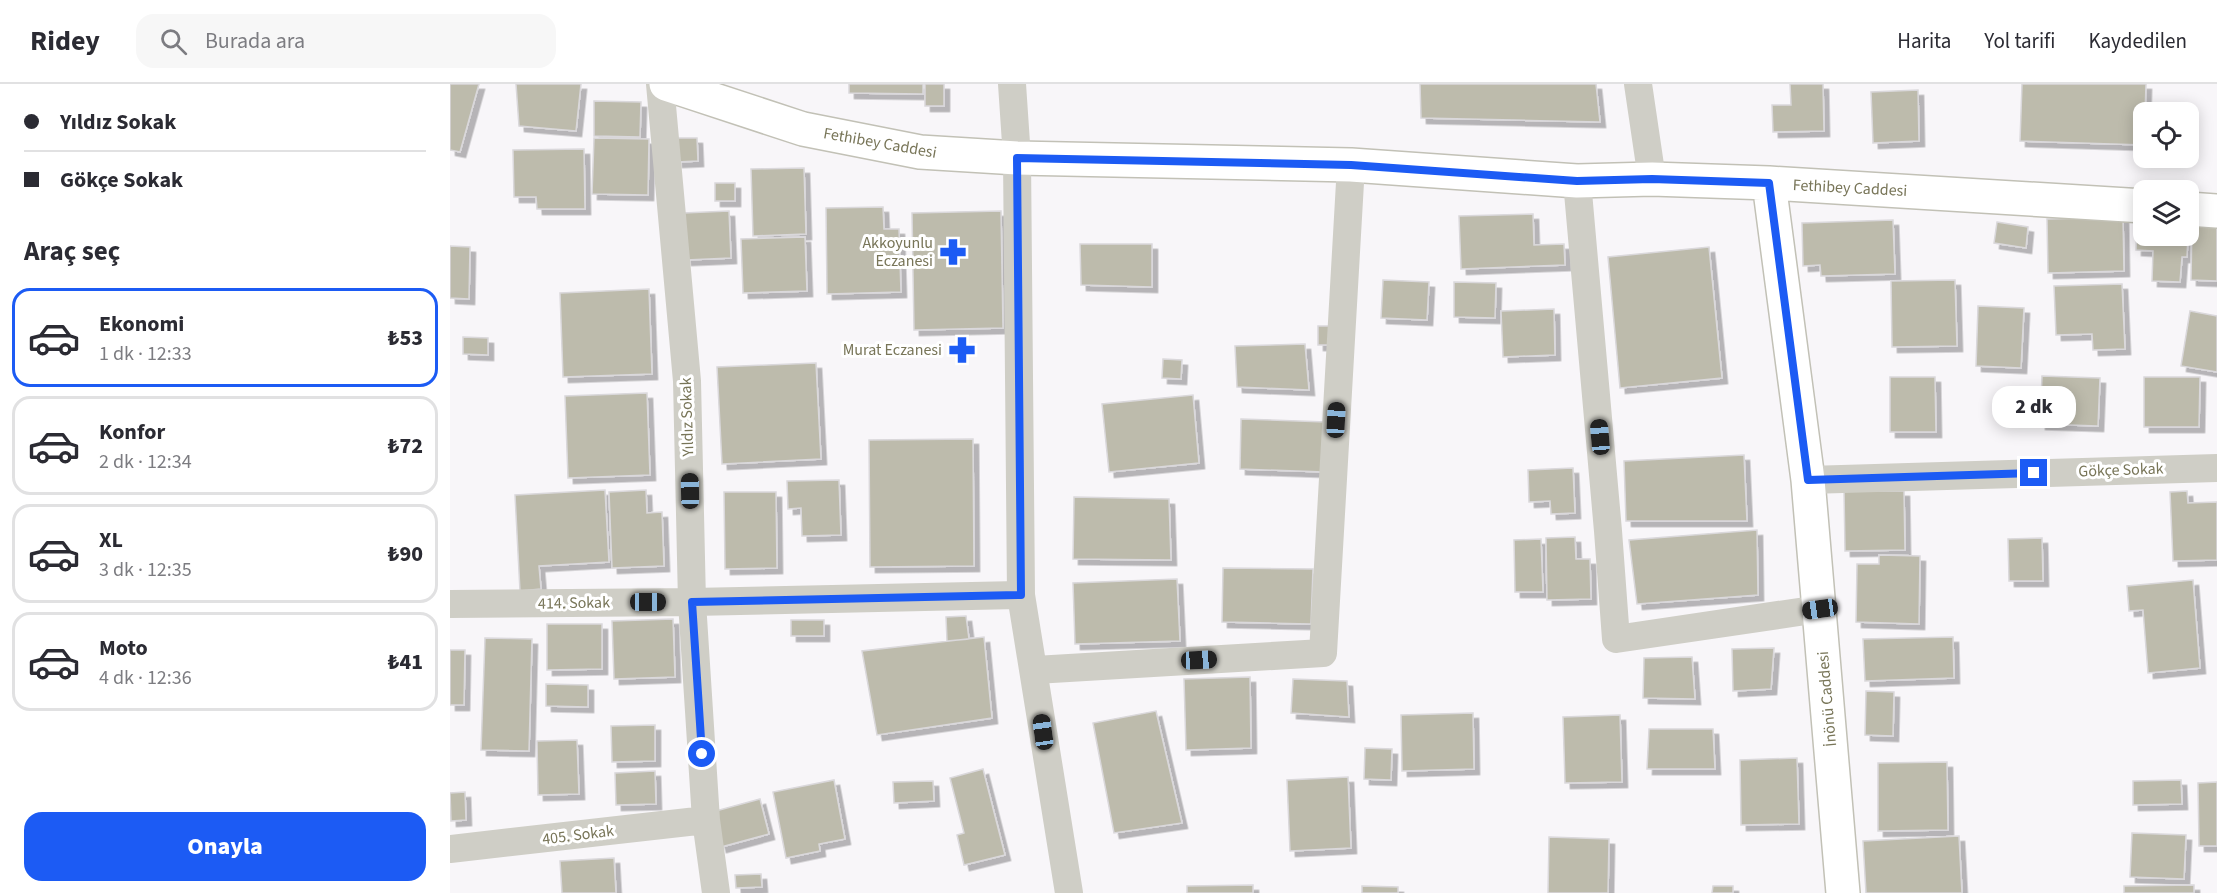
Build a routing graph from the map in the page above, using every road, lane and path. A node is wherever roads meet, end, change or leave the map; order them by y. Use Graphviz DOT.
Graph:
graph roads {
  1 [pos="660,84"];
  2 [pos="666,84"];
  3 [pos="1012,84"];
  4 [pos="1638,84"];
  5 [pos="1017,158"];
  6 [pos="1351,165"];
  7 [pos="1652,179"];
  8 [pos="1577,181"];
  9 [pos="1769,183"];
  10 [pos="2133,205"];
  11 [pos="2199,210"];
  12 [pos="2217,211"];
  13 [pos="2217,468"];
  14 [pos="1808,480"];
  15 [pos="1021,595"];
  16 [pos="692,602"];
  17 [pos="450,604"];
  18 [pos="1820,609"];
  19 [pos="1035,670"];
  20 [pos="706,820"];
  21 [pos="450,849"];
  22 [pos="716,893"];
  23 [pos="1069,893"];
  24 [pos="1844,893"];
  1 -- 16 [label="street, Yıldız Sokak"];
  2 -- 5 [label="street, Fethibey Caddesi"];
  3 -- 5 [label="street"];
  4 -- 7 [label="street"];
  5 -- 6 [label="street, Fethibey Caddesi"];
  5 -- 15 [label="street"];
  6 -- 8 [label="street, Fethibey Caddesi"];
  6 -- 19 [label="street"];
  7 -- 8 [label="street, Fethibey Caddesi"];
  7 -- 9 [label="street, Fethibey Caddesi"];
  8 -- 18 [label="street"];
  9 -- 10 [label="street, Fethibey Caddesi"];
  9 -- 14 [label="street, İnönü Caddesi"];
  11 -- 12 [label="street"];
  13 -- 14 [label="street, Gökçe Sokak"];
  14 -- 18 [label="street, İnönü Caddesi"];
  15 -- 16 [label="street, 414. Sokak"];
  15 -- 19 [label="street"];
  16 -- 17 [label="street, 414. Sokak"];
  16 -- 20 [label="street, Yıldız Sokak"];
  18 -- 24 [label="street, İnönü Caddesi"];
  19 -- 23 [label="street"];
  20 -- 21 [label="street, 405. Sokak"];
  20 -- 22 [label="street, Yıldız Sokak"];
}
